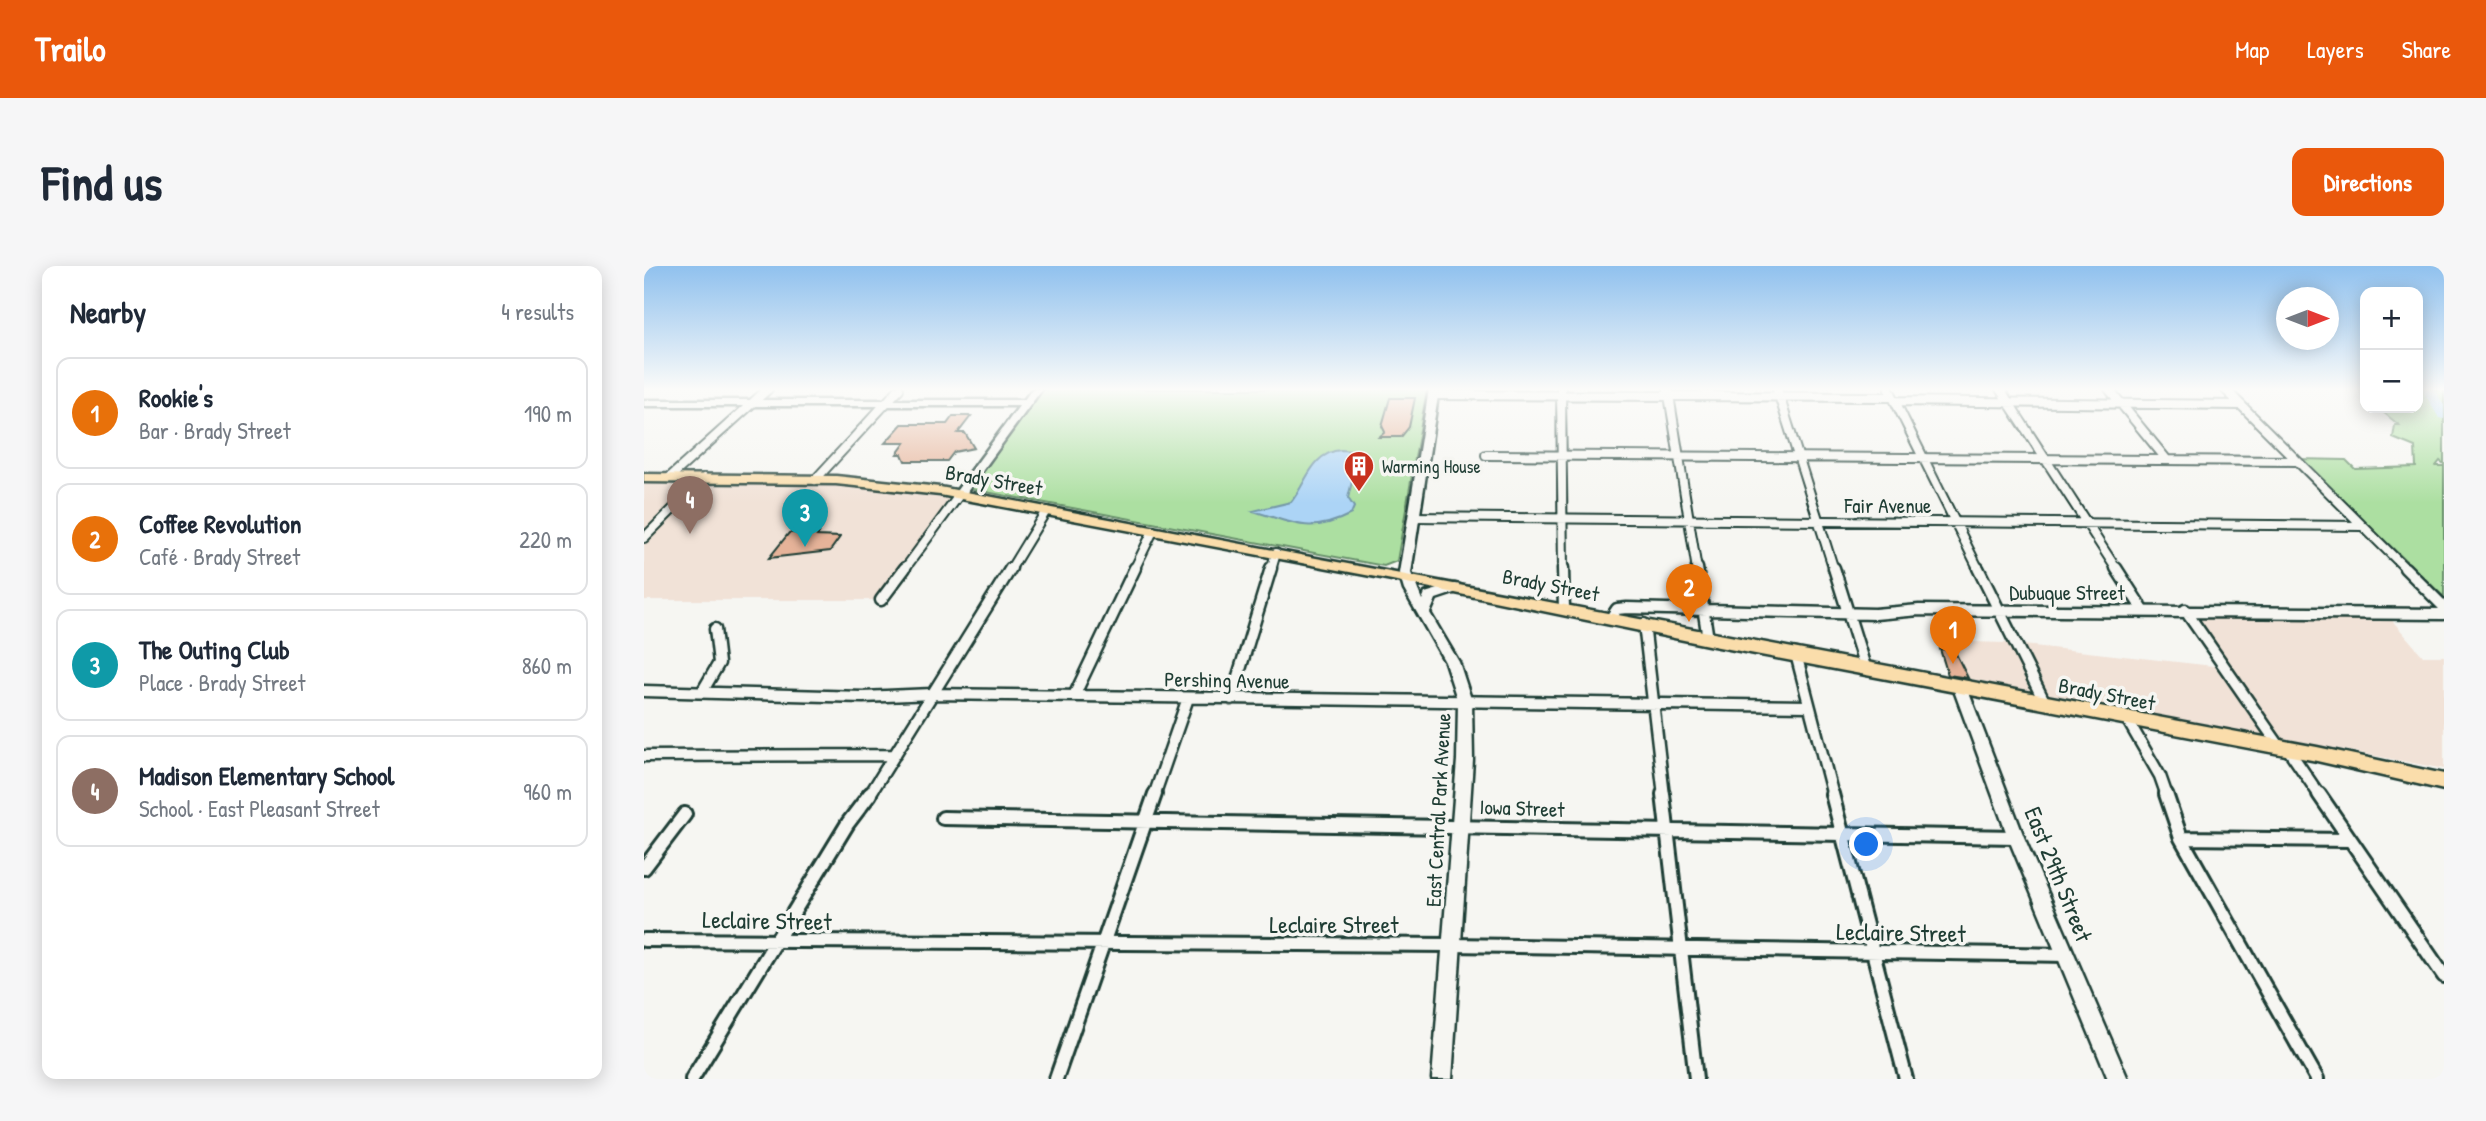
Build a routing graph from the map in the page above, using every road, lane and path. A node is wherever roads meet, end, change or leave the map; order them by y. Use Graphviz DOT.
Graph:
graph roads {
  1 [pos="726,427"];
  2 [pos="864,427"];
  3 [pos="1010,427"];
  4 [pos="1427,427"];
  5 [pos="1562,427"];
  6 [pos="1674,427"];
  7 [pos="1788,427"];
  8 [pos="1907,427"];
  9 [pos="2025,427"];
  10 [pos="2140,427"];
  11 [pos="2262,427"];
  12 [pos="1486,455"];
  13 [pos="1562,456"];
  14 [pos="1679,457"];
  15 [pos="1798,458"];
  16 [pos="1923,458"];
  17 [pos="2046,460"];
  18 [pos="2167,460"];
  19 [pos="2295,461"];
  20 [pos="644,478"];
  21 [pos="669,478"];
  22 [pos="704,478"];
  23 [pos="815,480"];
  24 [pos="960,495"];
  25 [pos="1046,511"];
  26 [pos="1413,517"];
  27 [pos="1563,520"];
  28 [pos="1689,521"];
  29 [pos="1818,522"];
  30 [pos="1955,522"];
  31 [pos="2087,523"];
  32 [pos="2362,526"];
  33 [pos="1153,531"];
  34 [pos="644,538"];
  35 [pos="1276,553"];
  36 [pos="1405,577"];
  37 [pos="1455,588"];
  38 [pos="881,600"];
  39 [pos="2444,607"];
  40 [pos="1564,609"];
  41 [pos="1703,609"];
  42 [pos="1999,610"];
  43 [pos="2143,610"];
  44 [pos="2185,610"];
  45 [pos="1424,613"];
  46 [pos="1846,613"];
  47 [pos="2444,614"];
  48 [pos="1611,618"];
  49 [pos="1644,624"];
  50 [pos="715,629"];
  51 [pos="1707,639"];
  52 [pos="1796,654"];
  53 [pos="1865,667"];
  54 [pos="1959,685"];
  55 [pos="644,691"];
  56 [pos="702,692"];
  57 [pos="932,694"];
  58 [pos="1074,696"];
  59 [pos="1188,698"];
  60 [pos="1231,699"];
  61 [pos="1465,702"];
  62 [pos="2045,703"];
  63 [pos="1653,705"];
  64 [pos="1810,706"];
  65 [pos="2127,719"];
  66 [pos="2284,748"];
  67 [pos="895,755"];
  68 [pos="644,756"];
  69 [pos="2444,782"];
  70 [pos="685,814"];
  71 [pos="943,818"];
  72 [pos="1145,820"];
  73 [pos="1460,826"];
  74 [pos="1668,832"];
  75 [pos="1843,834"];
  76 [pos="2016,836"];
  77 [pos="2181,838"];
  78 [pos="2350,840"];
  79 [pos="644,868"];
  80 [pos="777,939"];
  81 [pos="644,940"];
  82 [pos="1103,944"];
  83 [pos="1451,945"];
  84 [pos="1681,951"];
  85 [pos="1874,953"];
  86 [pos="2066,955"];
  87 [pos="2444,976"];
  88 [pos="692,1079"];
  89 [pos="1056,1079"];
  90 [pos="1442,1079"];
  91 [pos="1696,1079"];
  92 [pos="1906,1079"];
  93 [pos="2118,1079"];
  94 [pos="2317,1079"];
  1 -- 21 [label="street"];
  2 -- 23 [label="street"];
  3 -- 24 [label="street"];
  4 -- 26 [label="street"];
  5 -- 13 [label="street"];
  6 -- 14 [label="street"];
  7 -- 15 [label="street"];
  8 -- 16 [label="street"];
  9 -- 17 [label="street"];
  10 -- 18 [label="street"];
  11 -- 19 [label="street"];
  12 -- 13 [label="street"];
  13 -- 14 [label="street"];
  13 -- 27 [label="street"];
  14 -- 15 [label="street"];
  14 -- 28 [label="street"];
  15 -- 16 [label="street"];
  15 -- 29 [label="street"];
  16 -- 17 [label="street"];
  16 -- 30 [label="street"];
  17 -- 18 [label="street"];
  17 -- 31 [label="street"];
  18 -- 19 [label="street"];
  19 -- 32 [label="street"];
  20 -- 21 [label="highway, Brady Street"];
  21 -- 22 [label="highway, Brady Street"];
  22 -- 23 [label="highway, Brady Street"];
  22 -- 34 [label="street"];
  23 -- 24 [label="highway, Brady Street"];
  24 -- 25 [label="highway, Brady Street"];
  24 -- 38 [label="street"];
  25 -- 33 [label="highway, Brady Street"];
  25 -- 57 [label="street"];
  26 -- 27 [label="street, Fair Avenue"];
  26 -- 36 [label="street"];
  27 -- 28 [label="street, Fair Avenue"];
  27 -- 40 [label="street"];
  28 -- 29 [label="street, Fair Avenue"];
  28 -- 41 [label="street"];
  29 -- 30 [label="street, Fair Avenue"];
  29 -- 46 [label="street"];
  30 -- 31 [label="street, Fair Avenue"];
  30 -- 42 [label="street"];
  31 -- 32 [label="street, Fair Avenue"];
  31 -- 43 [label="street"];
  32 -- 39 [label="street"];
  33 -- 35 [label="highway, Brady Street"];
  33 -- 58 [label="street"];
  35 -- 36 [label="highway, Brady Street"];
  35 -- 60 [label="street"];
  36 -- 37 [label="highway, Brady Street"];
  36 -- 45 [label="street, East Central Park Avenue"];
  37 -- 40 [label="highway, Brady Street"];
  37 -- 45 [label="street"];
  40 -- 48 [label="highway, Brady Street"];
  41 -- 46 [label="street, Dubuque Street"];
  41 -- 48 [label="street, Dubuque Street"];
  41 -- 51 [label="street"];
  42 -- 43 [label="street, Dubuque Street"];
  42 -- 46 [label="street, Dubuque Street"];
  42 -- 62 [label="street"];
  43 -- 44 [label="street, Dubuque Street"];
  44 -- 47 [label="street, Dubuque Street"];
  44 -- 66 [label="street"];
  45 -- 61 [label="street, East Central Park Avenue"];
  46 -- 53 [label="street"];
  48 -- 49 [label="highway, Brady Street"];
  49 -- 51 [label="highway, Brady Street"];
  49 -- 63 [label="street"];
  50 -- 56 [label="street"];
  51 -- 52 [label="highway, Brady Street"];
  52 -- 53 [label="highway, Brady Street"];
  52 -- 64 [label="street"];
  53 -- 54 [label="highway, Brady Street"];
  54 -- 62 [label="highway, Brady Street"];
  54 -- 76 [label="street, East 29th Street"];
  55 -- 56 [label="street, Pershing Avenue"];
  56 -- 57 [label="street, Pershing Avenue"];
  57 -- 58 [label="street, Pershing Avenue"];
  57 -- 67 [label="street"];
  58 -- 59 [label="street, Pershing Avenue"];
  59 -- 60 [label="street, Pershing Avenue"];
  59 -- 72 [label="street"];
  60 -- 61 [label="street, Pershing Avenue"];
  61 -- 63 [label="street, Pershing Avenue"];
  61 -- 73 [label="street, East Central Park Avenue"];
  62 -- 65 [label="highway, Brady Street"];
  63 -- 64 [label="street, Pershing Avenue"];
  63 -- 74 [label="street"];
  64 -- 75 [label="street"];
  65 -- 66 [label="highway, Brady Street"];
  65 -- 77 [label="street"];
  66 -- 69 [label="highway, Brady Street"];
  66 -- 78 [label="street"];
  67 -- 68 [label="street"];
  67 -- 80 [label="street"];
  70 -- 79 [label="street"];
  71 -- 72 [label="street, Iowa Street"];
  72 -- 73 [label="street, Iowa Street"];
  72 -- 82 [label="street"];
  73 -- 74 [label="street, Iowa Street"];
  73 -- 83 [label="street, East Central Park Avenue"];
  74 -- 75 [label="street, Iowa Street"];
  74 -- 84 [label="street"];
  75 -- 76 [label="street, Iowa Street"];
  75 -- 85 [label="street"];
  76 -- 86 [label="street, East 29th Street"];
  77 -- 78 [label="street"];
  77 -- 94 [label="street"];
  78 -- 87 [label="street"];
  80 -- 81 [label="street, Leclaire Street"];
  80 -- 82 [label="street, Leclaire Street"];
  80 -- 88 [label="street"];
  82 -- 83 [label="street, Leclaire Street"];
  82 -- 89 [label="street"];
  83 -- 84 [label="street, Leclaire Street"];
  83 -- 90 [label="street, East Central Park Avenue"];
  84 -- 85 [label="street, Leclaire Street"];
  84 -- 91 [label="street"];
  85 -- 86 [label="street, Leclaire Street"];
  85 -- 92 [label="street"];
  86 -- 93 [label="street, East 29th Street"];
}
